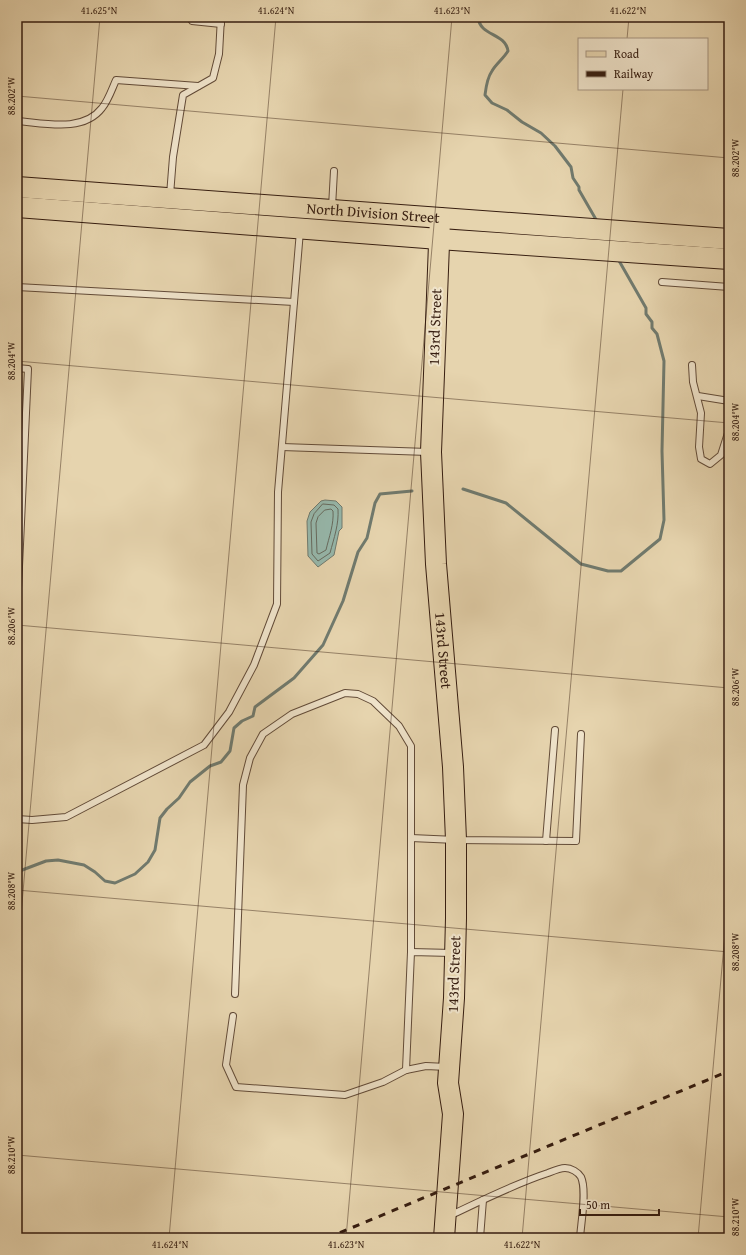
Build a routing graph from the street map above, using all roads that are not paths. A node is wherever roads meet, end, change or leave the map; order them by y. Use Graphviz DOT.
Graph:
graph roads {
  1 [pos="190,17"];
  2 [pos="221,20"];
  3 [pos="198,86"];
  4 [pos="17,121"];
  5 [pos="334,171"];
  6 [pos="17,187"];
  7 [pos="170,199"];
  8 [pos="17,207"];
  9 [pos="332,210"];
  10 [pos="440,218"];
  11 [pos="300,228"];
  12 [pos="439,239"];
  13 [pos="729,239"];
  14 [pos="729,258"];
  15 [pos="662,282"];
  16 [pos="729,287"];
  17 [pos="17,288"];
  18 [pos="294,302"];
  19 [pos="692,365"];
  20 [pos="17,368"];
  21 [pos="698,396"];
  22 [pos="729,401"];
  23 [pos="729,430"];
  24 [pos="282,447"];
  25 [pos="431,452"];
  26 [pos="17,610"];
  27 [pos="555,730"];
  28 [pos="581,734"];
  29 [pos="17,819"];
  30 [pos="411,838"];
  31 [pos="456,840"];
  32 [pos="546,841"];
  33 [pos="411,952"];
  34 [pos="455,953"];
  35 [pos="235,994"];
  36 [pos="233,1016"];
  37 [pos="406,1070"];
  38 [pos="449,1075"];
  39 [pos="483,1200"];
  40 [pos="446,1218"];
  41 [pos="432,1238"];
  42 [pos="444,1238"];
  43 [pos="480,1238"];
  44 [pos="580,1238"];
  1 -- 2 [label="lane"];
  2 -- 3 [label="lane"];
  3 -- 4 [label="lane"];
  3 -- 7 [label="lane"];
  5 -- 9 [label="lane"];
  6 -- 7 [label="main road, North Division Street"];
  7 -- 9 [label="main road, North Division Street"];
  8 -- 11 [label="main road, North Division Street"];
  9 -- 10 [label="main road, North Division Street"];
  10 -- 12 [label="main road, 143rd Street"];
  10 -- 13 [label="main road, North Division Street"];
  11 -- 12 [label="main road, North Division Street"];
  11 -- 18 [label="lane"];
  12 -- 14 [label="main road, North Division Street"];
  12 -- 25 [label="main road, 143rd Street"];
  15 -- 16 [label="lane"];
  17 -- 18 [label="lane"];
  18 -- 24 [label="lane"];
  19 -- 21 [label="lane"];
  20 -- 26 [label="lane"];
  21 -- 22 [label="lane"];
  21 -- 23 [label="lane"];
  24 -- 25 [label="lane"];
  24 -- 29 [label="lane"];
  25 -- 31 [label="main road, 143rd Street"];
  27 -- 32 [label="lane"];
  28 -- 32 [label="lane"];
  30 -- 31 [label="lane"];
  30 -- 33 [label="lane"];
  30 -- 35 [label="lane"];
  31 -- 32 [label="lane"];
  31 -- 34 [label="main road, 143rd Street"];
  33 -- 34 [label="lane"];
  33 -- 37 [label="lane"];
  34 -- 38 [label="main road, 143rd Street"];
  36 -- 37 [label="lane"];
  37 -- 38 [label="lane"];
  38 -- 40 [label="main road, 143rd Street"];
  38 -- 41 [label="main road, 143rd Street"];
  39 -- 40 [label="lane"];
  39 -- 43 [label="lane"];
  39 -- 44 [label="lane"];
  40 -- 42 [label="main road, 143rd Street"];
}
